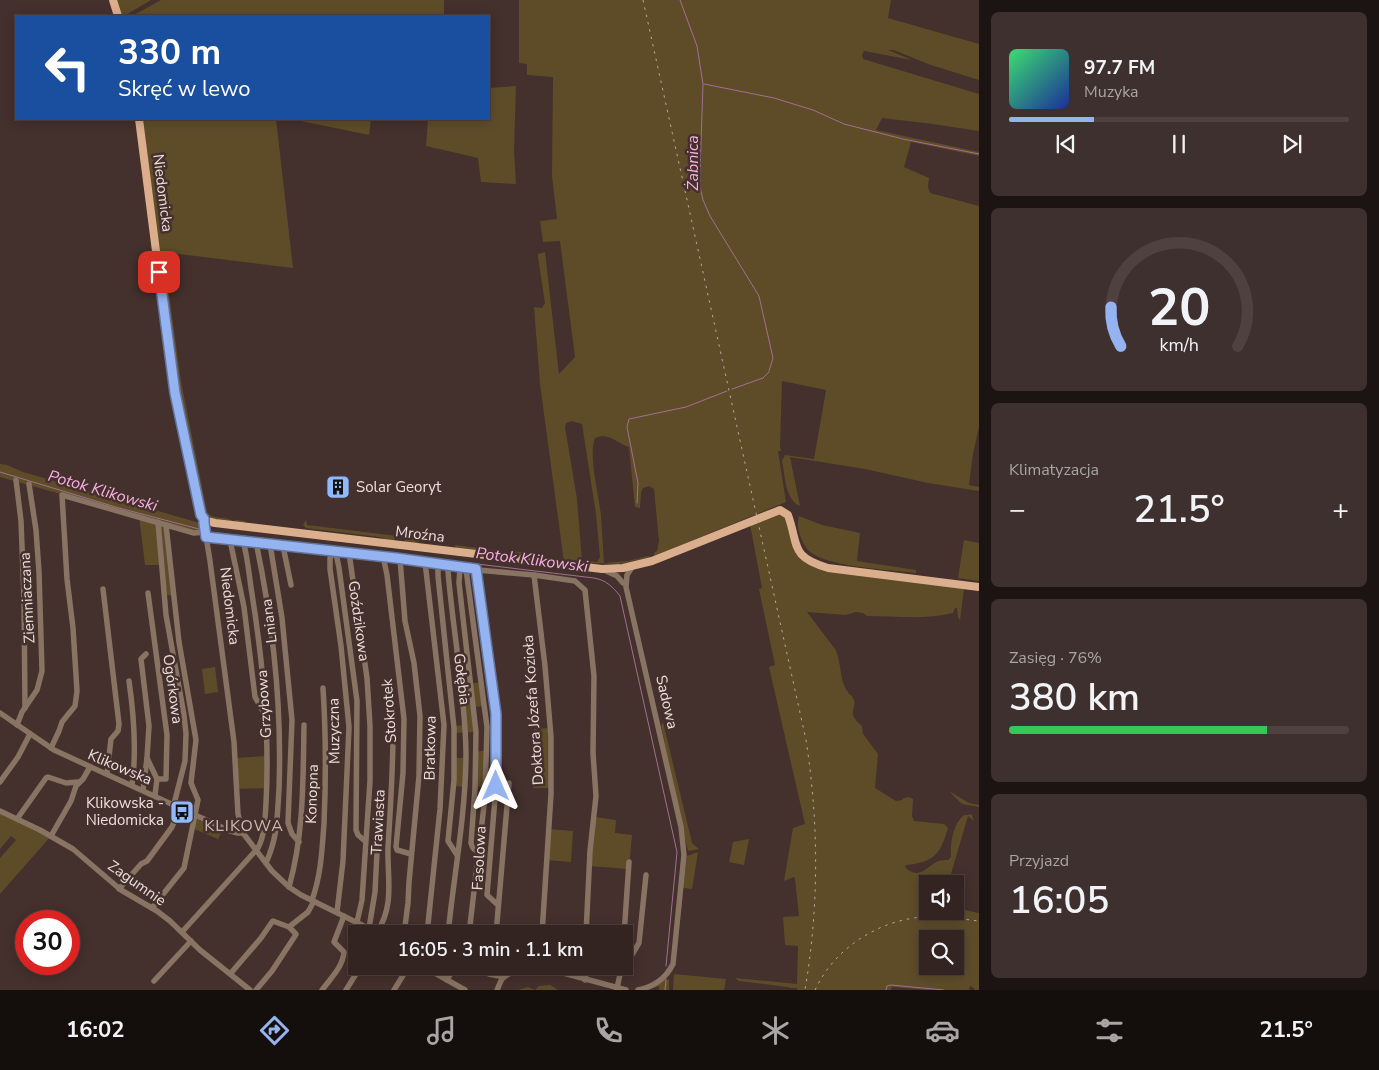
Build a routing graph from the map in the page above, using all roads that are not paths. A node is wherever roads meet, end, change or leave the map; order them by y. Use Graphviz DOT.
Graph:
graph roads {
  1 [pos="113,0"];
  2 [pos="118,15"];
  3 [pos="139,120"];
  4 [pos="16,480"];
  5 [pos="29,484"];
  6 [pos="204,519"];
  7 [pos="158,522"];
  8 [pos="166,525"];
  9 [pos="206,534"];
  10 [pos="230,540"];
  11 [pos="243,541"];
  12 [pos="256,542"];
  13 [pos="270,544"];
  14 [pos="283,546"];
  15 [pos="333,552"];
  16 [pos="349,553"];
  17 [pos="383,556"];
  18 [pos="400,559"];
  19 [pos="426,562"];
  20 [pos="441,564"];
  21 [pos="449,566"];
  22 [pos="463,568"];
  23 [pos="476,569"];
  24 [pos="602,569"];
  25 [pos="625,572"];
  26 [pos="534,575"];
  27 [pos="291,585"];
  28 [pos="625,585"];
  29 [pos="979,587"];
  30 [pos="103,589"];
  31 [pos="148,593"];
  32 [pos="146,654"];
  33 [pos="129,681"];
  34 [pos="323,688"];
  35 [pos="25,708"];
  36 [pos="393,710"];
  37 [pos="0,713"];
  38 [pos="17,725"];
  39 [pos="304,725"];
  40 [pos="30,734"];
  41 [pos="267,735"];
  42 [pos="52,748"];
  43 [pos="147,758"];
  44 [pos="90,767"];
  45 [pos="107,774"];
  46 [pos="157,779"];
  47 [pos="0,782"];
  48 [pos="78,782"];
  49 [pos="509,783"];
  50 [pos="132,785"];
  51 [pos="143,790"];
  52 [pos="155,795"];
  53 [pos="177,805"];
  54 [pos="0,811"];
  55 [pos="379,812"];
  56 [pos="196,814"];
  57 [pos="17,819"];
  58 [pos="243,833"];
  59 [pos="51,836"];
  60 [pos="365,841"];
  61 [pos="298,842"];
  62 [pos="255,850"];
  63 [pos="480,852"];
  64 [pos="411,854"];
  65 [pos="457,854"];
  66 [pos="629,862"];
  67 [pos="266,863"];
  68 [pos="646,875"];
  69 [pos="289,887"];
  70 [pos="119,889"];
  71 [pos="313,900"];
  72 [pos="498,905"];
  73 [pos="152,908"];
  74 [pos="337,912"];
  75 [pos="344,916"];
  76 [pos="357,922"];
  77 [pos="363,925"];
  78 [pos="370,925"];
  79 [pos="382,925"];
  80 [pos="405,925"];
  81 [pos="428,925"];
  82 [pos="449,925"];
  83 [pos="470,925"];
  84 [pos="497,925"];
  85 [pos="543,925"];
  86 [pos="586,925"];
  87 [pos="625,925"];
  88 [pos="288,927"];
  89 [pos="182,932"];
  90 [pos="190,941"];
  91 [pos="633,953"];
  92 [pos="231,973"];
  93 [pos="355,975"];
  94 [pos="403,975"];
  95 [pos="439,975"];
  96 [pos="450,975"];
  97 [pos="494,975"];
  98 [pos="507,975"];
  99 [pos="568,975"];
  100 [pos="586,975"];
  101 [pos="621,975"];
  102 [pos="504,977"];
  103 [pos="447,980"];
  104 [pos="585,980"];
  105 [pos="154,982"];
  106 [pos="617,988"];
  107 [pos="250,990"];
  108 [pos="256,990"];
  109 [pos="322,990"];
  110 [pos="346,990"];
  111 [pos="394,990"];
  112 [pos="465,990"];
  113 [pos="497,990"];
  114 [pos="624,990"];
  115 [pos="638,990"];
  1 -- 2 [label="main road"];
  3 -- 6 [label="main road, Niedomicka"];
  4 -- 35 [label="street, Ziemniaczana"];
  5 -- 35 [label="street, Ziemniaczana"];
  6 -- 9 [label="street, Niedomicka"];
  6 -- 24 [label="main road, Mroźna"];
  7 -- 8 [label="street"];
  7 -- 42 [label="street"];
  7 -- 53 [label="street"];
  8 -- 9 [label="street"];
  8 -- 56 [label="street"];
  9 -- 10 [label="street"];
  9 -- 58 [label="street, Niedomicka"];
  10 -- 11 [label="street"];
  10 -- 41 [label="street"];
  11 -- 12 [label="street"];
  11 -- 41 [label="street"];
  12 -- 13 [label="street"];
  12 -- 67 [label="street, Grzybowa"];
  13 -- 14 [label="street"];
  13 -- 61 [label="street, Lniana"];
  14 -- 15 [label="street"];
  14 -- 27 [label="street"];
  15 -- 16 [label="street"];
  15 -- 60 [label="street, Goździkowa"];
  15 -- 74 [label="street, Muzyczna"];
  16 -- 17 [label="street"];
  16 -- 60 [label="street, Goździkowa"];
  17 -- 18 [label="street"];
  17 -- 64 [label="street, Stokrotek"];
  18 -- 19 [label="street"];
  18 -- 64 [label="street, Stokrotek"];
  19 -- 20 [label="street"];
  19 -- 81 [label="street, Bratkowa"];
  20 -- 21 [label="street"];
  20 -- 65 [label="street, Gołębia"];
  21 -- 22 [label="street"];
  21 -- 65 [label="street, Gołębia"];
  22 -- 23 [label="street"];
  22 -- 63 [label="street"];
  22 -- 63 [label="street"];
  23 -- 26 [label="street"];
  23 -- 72 [label="street, Fasolowa"];
  24 -- 25 [label="main road, Mroźna"];
  24 -- 28 [label="street"];
  25 -- 28 [label="street, Sadowa"];
  25 -- 29 [label="main road, Mroźna"];
  26 -- 85 [label="street, Doktora Józefa Kozioła"];
  26 -- 86 [label="street"];
  28 -- 115 [label="street, Sadowa"];
  30 -- 45 [label="street"];
  31 -- 46 [label="street, Ogórkowa"];
  32 -- 43 [label="street"];
  33 -- 50 [label="street"];
  34 -- 71 [label="street, Konopna"];
  35 -- 38 [label="street, Ziemniaczana"];
  36 -- 79 [label="street, Trawiasta"];
  37 -- 38 [label="street, Klikowska"];
  38 -- 40 [label="street, Klikowska"];
  39 -- 61 [label="street"];
  40 -- 42 [label="street, Klikowska"];
  40 -- 47 [label="street"];
  41 -- 62 [label="street"];
  42 -- 44 [label="street, Klikowska"];
  43 -- 46 [label="street"];
  43 -- 51 [label="street"];
  44 -- 45 [label="street, Klikowska"];
  44 -- 48 [label="street"];
  45 -- 50 [label="street, Klikowska"];
  46 -- 52 [label="street"];
  48 -- 57 [label="street"];
  48 -- 59 [label="street"];
  49 -- 72 [label="street, Fasolowa"];
  50 -- 51 [label="street, Klikowska"];
  51 -- 52 [label="street, Klikowska"];
  52 -- 53 [label="street, Klikowska"];
  53 -- 56 [label="street, Klikowska"];
  53 -- 70 [label="street"];
  54 -- 57 [label="street, Zagumnie"];
  55 -- 78 [label="street"];
  56 -- 58 [label="street, Klikowska"];
  56 -- 73 [label="street"];
  57 -- 59 [label="street, Zagumnie"];
  58 -- 62 [label="street"];
  59 -- 70 [label="street, Zagumnie"];
  60 -- 76 [label="street, Goździkowa"];
  61 -- 69 [label="street"];
  62 -- 67 [label="street"];
  62 -- 89 [label="street"];
  63 -- 83 [label="street"];
  64 -- 80 [label="street, Stokrotek"];
  65 -- 82 [label="street, Gołębia"];
  66 -- 87 [label="street"];
  67 -- 69 [label="street"];
  68 -- 91 [label="street"];
  69 -- 71 [label="street"];
  70 -- 73 [label="street, Zagumnie"];
  71 -- 74 [label="street"];
  71 -- 88 [label="street"];
  72 -- 84 [label="street, Fasolowa"];
  73 -- 89 [label="street, Zagumnie"];
  74 -- 75 [label="street"];
  75 -- 76 [label="street"];
  75 -- 109 [label="street"];
  76 -- 77 [label="street"];
  88 -- 92 [label="street"];
  88 -- 108 [label="street"];
  89 -- 90 [label="street, Zagumnie"];
  90 -- 92 [label="street, Zagumnie"];
  90 -- 105 [label="street"];
  92 -- 107 [label="street, Zagumnie"];
  93 -- 110 [label="street"];
  94 -- 111 [label="street"];
  95 -- 103 [label="street"];
  96 -- 103 [label="street"];
  97 -- 102 [label="street"];
  98 -- 102 [label="street"];
  99 -- 104 [label="street"];
  100 -- 104 [label="street"];
  101 -- 106 [label="street"];
  102 -- 113 [label="street"];
  103 -- 112 [label="street"];
  104 -- 106 [label="street"];
  106 -- 114 [label="street"];
}
